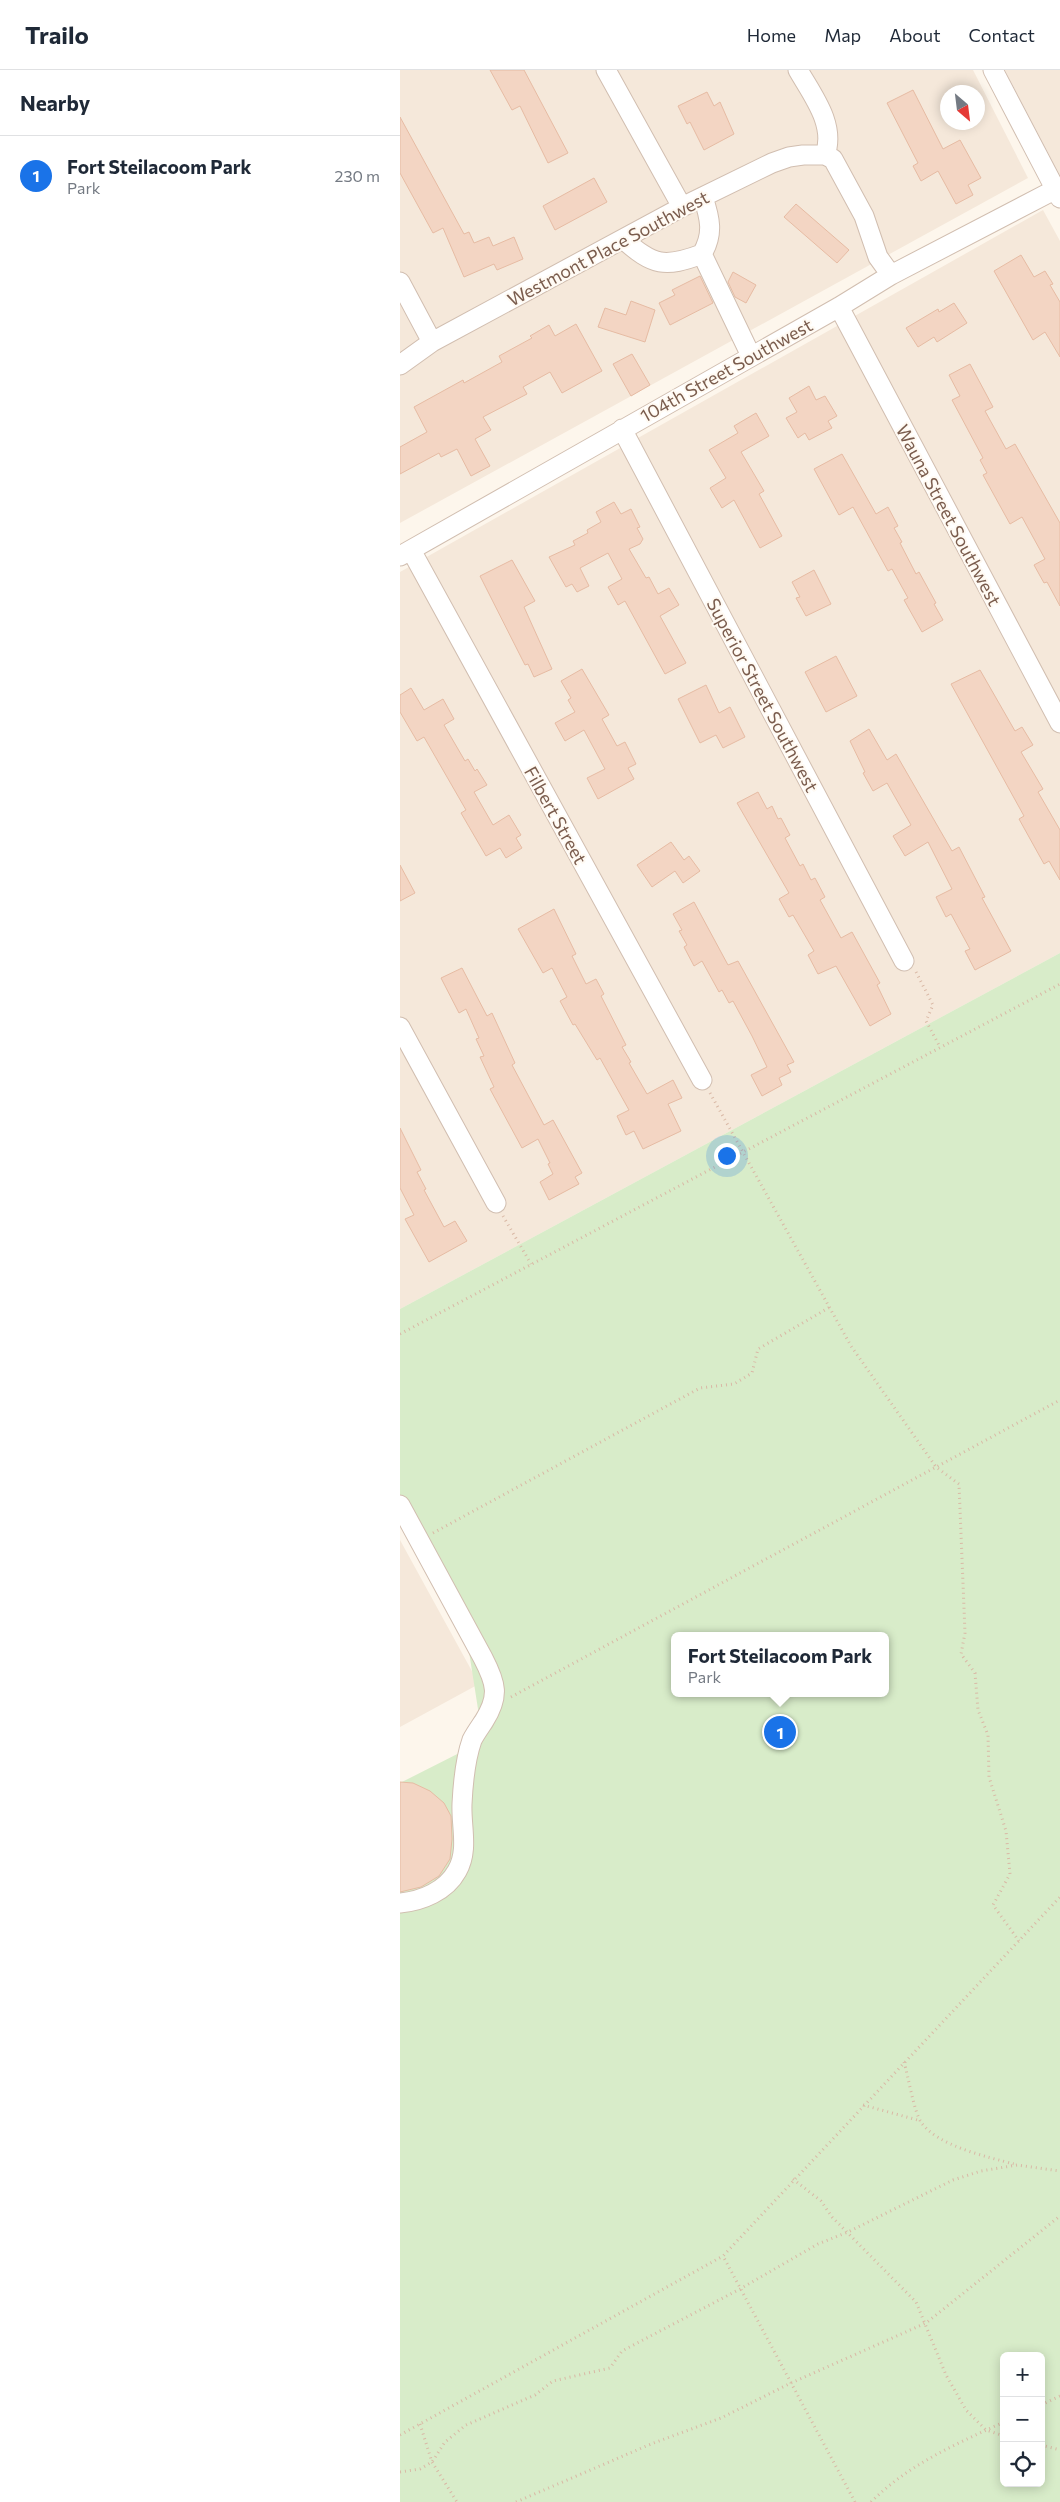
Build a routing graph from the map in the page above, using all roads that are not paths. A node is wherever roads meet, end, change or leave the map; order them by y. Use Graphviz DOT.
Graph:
graph roads {
  1 [pos="606,70"];
  2 [pos="798,70"];
  3 [pos="993,70"];
  4 [pos="826,155"];
  5 [pos="1058,191"];
  6 [pos="703,197"];
  7 [pos="682,207"];
  8 [pos="623,239"];
  9 [pos="702,254"];
  10 [pos="891,275"];
  11 [pos="400,282"];
  12 [pos="839,307"];
  13 [pos="432,342"];
  14 [pos="751,356"];
  15 [pos="400,365"];
  16 [pos="622,429"];
  17 [pos="405,553"];
  18 [pos="1060,723"];
  19 [pos="904,961"];
  20 [pos="400,1027"];
  21 [pos="702,1080"];
  22 [pos="496,1203"];
  23 [pos="400,1505"];
  24 [pos="400,1903"];
  1 -- 7 [label="street"];
  2 -- 4 [label="street"];
  3 -- 5 [label="street"];
  4 -- 6 [label="street, Westmont Place Southwest"];
  4 -- 10 [label="street"];
  5 -- 10 [label="street, 104th Street Southwest"];
  6 -- 7 [label="street, Westmont Place Southwest"];
  6 -- 9 [label="street"];
  7 -- 8 [label="street, Westmont Place Southwest"];
  8 -- 9 [label="street"];
  8 -- 13 [label="street, Westmont Place Southwest"];
  9 -- 14 [label="street"];
  10 -- 12 [label="street, 104th Street Southwest"];
  11 -- 13 [label="street"];
  12 -- 14 [label="street, 104th Street Southwest"];
  12 -- 18 [label="street, Wauna Street Southwest"];
  13 -- 15 [label="street, Westmont Place Southwest"];
  14 -- 16 [label="street, 104th Street Southwest"];
  16 -- 17 [label="street, 104th Street Southwest"];
  16 -- 19 [label="street, Superior Street Southwest"];
  17 -- 21 [label="street, Filbert Street"];
  20 -- 22 [label="street"];
  23 -- 24 [label="street"];
}
